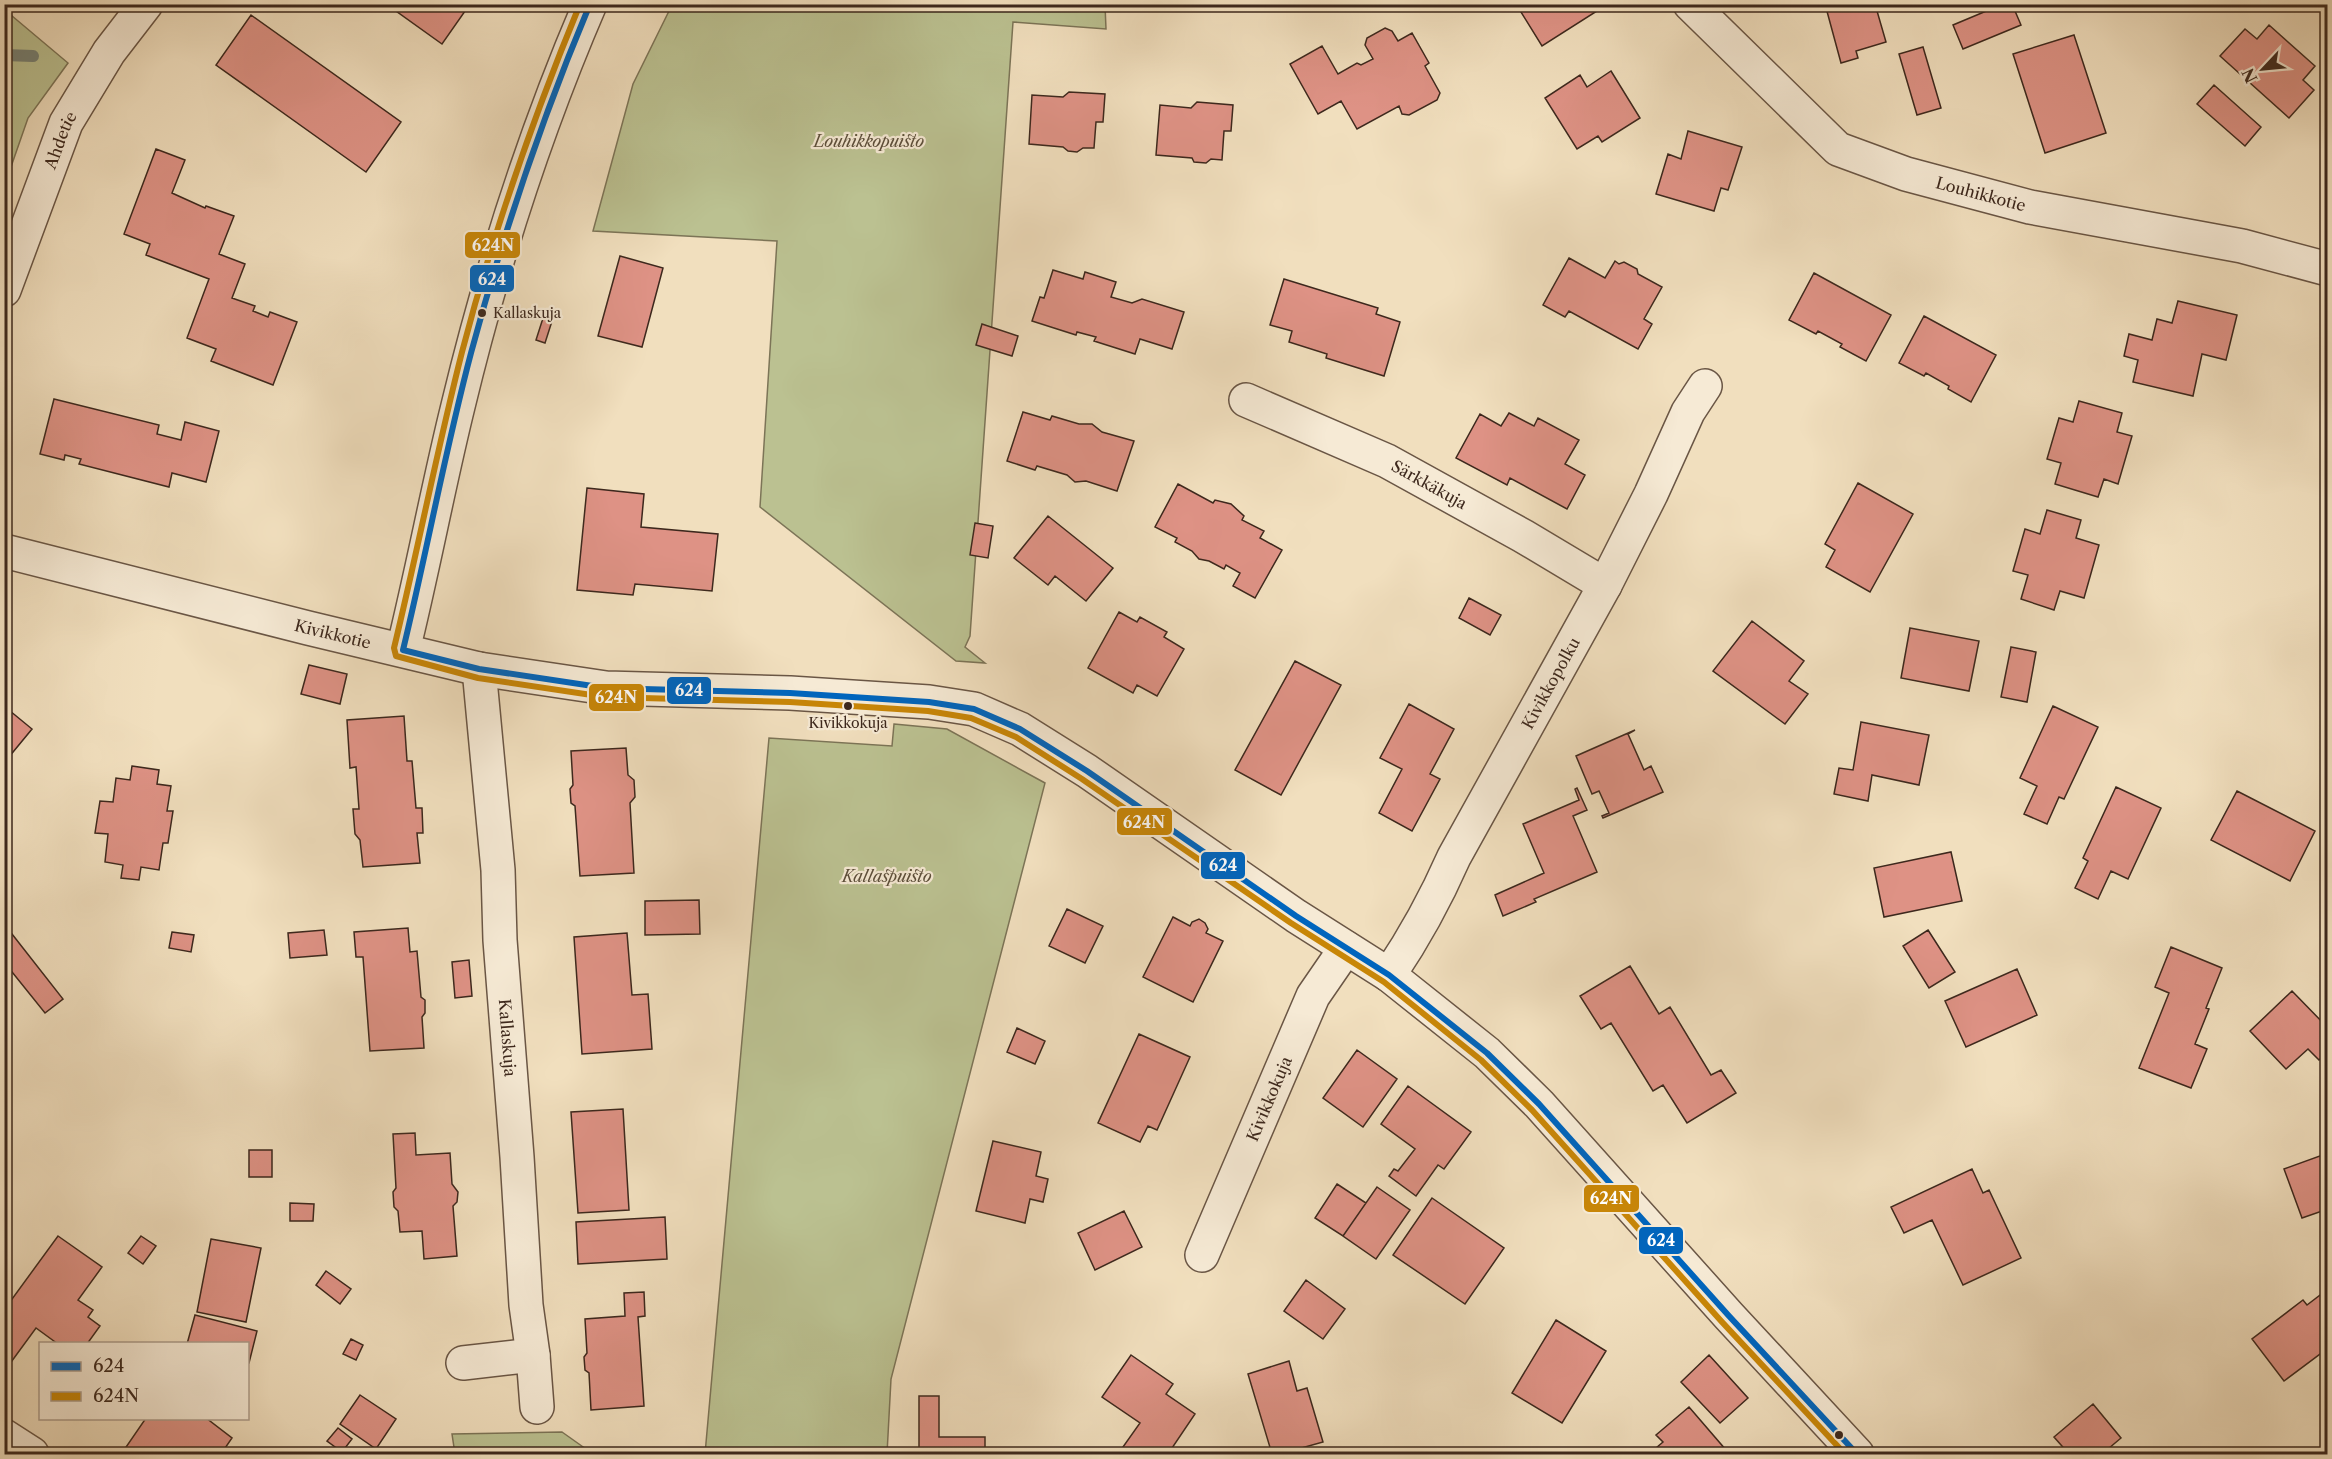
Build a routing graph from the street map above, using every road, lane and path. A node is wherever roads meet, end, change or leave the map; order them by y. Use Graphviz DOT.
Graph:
graph roads {
  1 [pos="146,4"];
  2 [pos="590,4"];
  3 [pos="1698,7"];
  4 [pos="2328,269"];
  5 [pos="4,290"];
  6 [pos="1705,386"];
  7 [pos="1246,400"];
  8 [pos="4,551"];
  9 [pos="1605,585"];
  10 [pos="403,650"];
  11 [pos="478,669"];
  12 [pos="1346,948"];
  13 [pos="1389,975"];
  14 [pos="1202,1255"];
  15 [pos="533,1355"];
  16 [pos="463,1363"];
  17 [pos="537,1407"];
  18 [pos="4,1436"];
  19 [pos="32,1455"];
  20 [pos="1857,1455"];
  1 -- 5 [label="street, Ahdetie"];
  2 -- 10 [label="street"];
  3 -- 4 [label="street, Louhikkotie"];
  6 -- 9 [label="street, Kivikkopolku"];
  7 -- 9 [label="street, Särkkäkuja"];
  8 -- 10 [label="street, Kivikkotie"];
  9 -- 13 [label="street, Kivikkopolku"];
  10 -- 11 [label="street, Kivikkotie"];
  11 -- 12 [label="street, Kivikkotie"];
  11 -- 15 [label="street, Kallaskuja"];
  12 -- 13 [label="street, Kivikkotie"];
  12 -- 14 [label="street, Kivikkokuja"];
  13 -- 20 [label="street, Kivikkotie"];
  15 -- 16 [label="street"];
  15 -- 17 [label="street, Kallaskuja"];
  18 -- 19 [label="street"];
}
